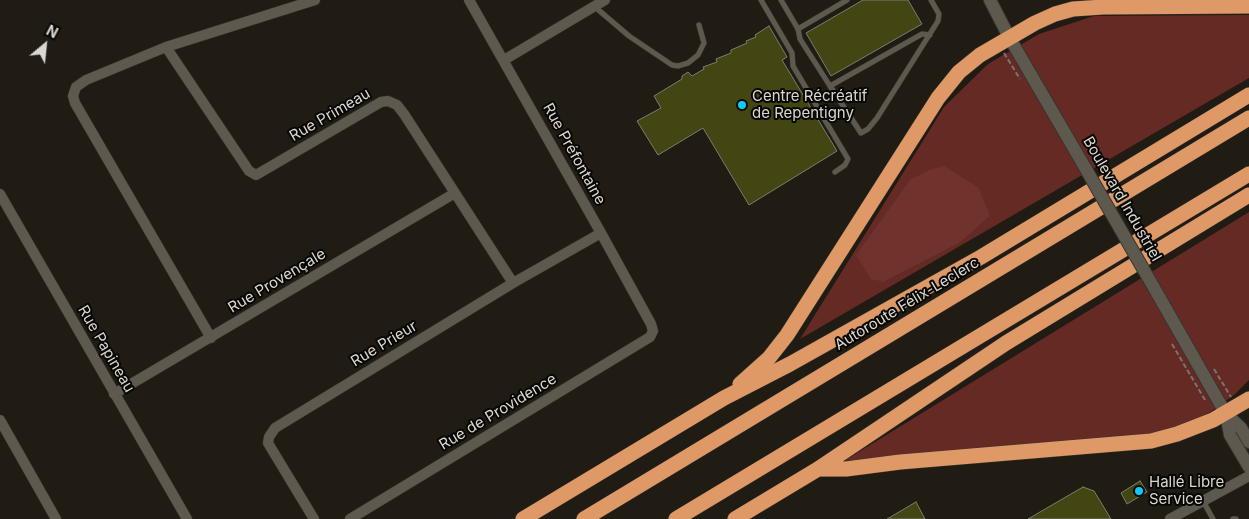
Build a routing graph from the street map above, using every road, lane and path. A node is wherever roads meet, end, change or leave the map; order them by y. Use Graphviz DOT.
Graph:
graph roads {
  1 [pos="315,0"];
  2 [pos="469,0"];
  3 [pos="606,0"];
  4 [pos="761,0"];
  5 [pos="781,0"];
  6 [pos="847,0"];
  7 [pos="931,0"];
  8 [pos="990,0"];
  9 [pos="593,3"];
  10 [pos="1249,6"];
  11 [pos="699,25"];
  12 [pos="798,29"];
  13 [pos="930,35"];
  14 [pos="1009,37"];
  15 [pos="166,47"];
  16 [pos="504,60"];
  17 [pos="830,86"];
  18 [pos="1249,95"];
  19 [pos="1249,118"];
  20 [pos="835,172"];
  21 [pos="1249,174"];
  22 [pos="455,193"];
  23 [pos="0,194"];
  24 [pos="1249,195"];
  25 [pos="601,233"];
  26 [pos="513,283"];
  27 [pos="651,324"];
  28 [pos="211,338"];
  29 [pos="114,394"];
  30 [pos="724,398"];
  31 [pos="1249,399"];
  32 [pos="1226,414"];
  33 [pos="0,420"];
  34 [pos="1249,442"];
  35 [pos="1249,467"];
  36 [pos="818,469"];
  37 [pos="1249,476"];
  38 [pos="1204,501"];
  39 [pos="56,519"];
  40 [pos="186,519"];
  41 [pos="314,519"];
  42 [pos="350,519"];
  43 [pos="523,519"];
  44 [pos="584,519"];
  45 [pos="676,519"];
  46 [pos="735,519"];
  47 [pos="1170,519"];
  48 [pos="1214,519"];
  1 -- 15 [label="street"];
  2 -- 16 [label="street, Rue Préfontaine"];
  3 -- 9 [label="street"];
  4 -- 20 [label="lane"];
  5 -- 12 [label="lane"];
  6 -- 12 [label="lane"];
  7 -- 13 [label="lane"];
  8 -- 14 [label="street, Boulevard Industriel"];
  9 -- 11 [label="lane"];
  9 -- 16 [label="street"];
  10 -- 14 [label="highway"];
  12 -- 17 [label="lane"];
  13 -- 17 [label="lane"];
  13 -- 17 [label="lane"];
  14 -- 30 [label="highway"];
  14 -- 32 [label="street, Boulevard Industriel, bridge"];
  15 -- 22 [label="street, Rue Primeau"];
  15 -- 28 [label="street"];
  16 -- 25 [label="street, Rue Préfontaine"];
  18 -- 30 [label="highway"];
  19 -- 44 [label="highway, Autoroute Félix-Leclerc"];
  21 -- 45 [label="highway"];
  22 -- 26 [label="street, Rue Primeau"];
  22 -- 28 [label="street, Rue Provençale"];
  23 -- 29 [label="street, Rue Papineau"];
  24 -- 36 [label="highway"];
  25 -- 26 [label="street, Rue Prieur"];
  25 -- 27 [label="street, Rue Préfontaine"];
  26 -- 41 [label="street, Rue Prieur"];
  27 -- 42 [label="street, Rue de Providence"];
  28 -- 29 [label="street, Rue Provençale"];
  29 -- 40 [label="street, Rue Papineau"];
  30 -- 43 [label="highway"];
  31 -- 32 [label="highway"];
  32 -- 34 [label="street, Boulevard Industriel"];
  32 -- 35 [label="street, Boulevard Industriel"];
  32 -- 36 [label="highway"];
  33 -- 39 [label="street"];
  36 -- 46 [label="highway"];
  37 -- 38 [label="street"];
  38 -- 47 [label="street"];
  38 -- 48 [label="lane"];
}
